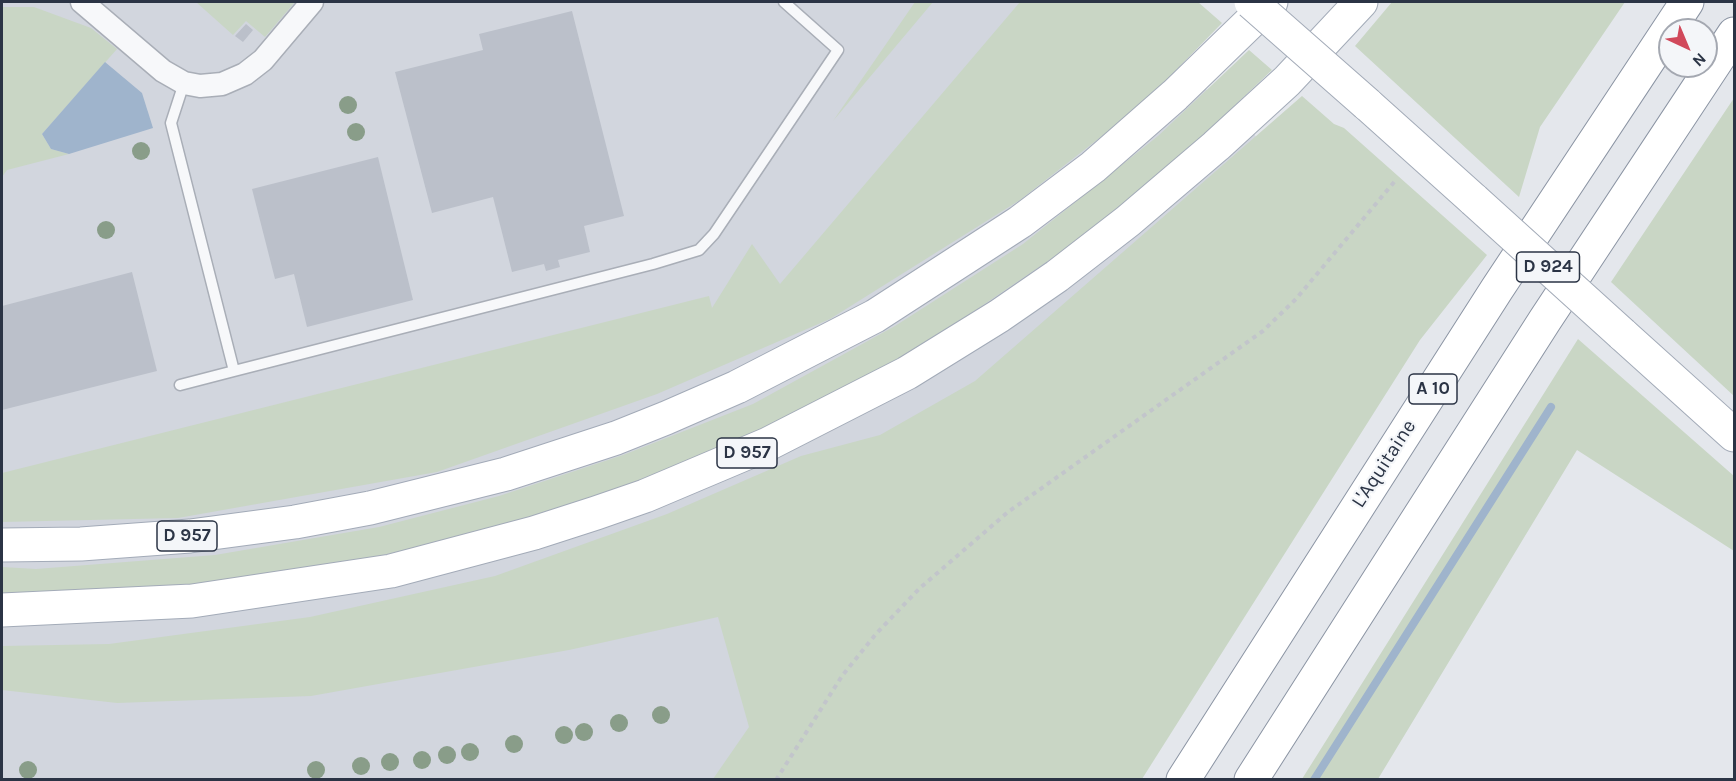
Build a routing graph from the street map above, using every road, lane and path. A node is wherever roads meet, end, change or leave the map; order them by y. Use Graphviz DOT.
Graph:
graph roads {
  1 [pos="82,2"];
  2 [pos="312,2"];
  3 [pos="784,2"];
  4 [pos="1251,2"];
  5 [pos="1271,2"];
  6 [pos="1361,2"];
  7 [pos="1687,2"];
  8 [pos="1734,34"];
  9 [pos="184,83"];
  10 [pos="1395,181"];
  11 [pos="234,371"];
  12 [pos="180,385"];
  13 [pos="1734,435"];
  14 [pos="2,545"];
  15 [pos="2,610"];
  16 [pos="776,780"];
  17 [pos="1184,780"];
  18 [pos="1251,780"];
  1 -- 9 [label="street"];
  2 -- 9 [label="street"];
  3 -- 11 [label="lane"];
  4 -- 13 [label="main road, D 924, bridge"];
  5 -- 14 [label="main road, D 957"];
  6 -- 15 [label="main road, D 957"];
  7 -- 17 [label="main road, L'Aquitaine / A 10"];
  8 -- 18 [label="main road, A 10"];
  9 -- 11 [label="lane"];
  10 -- 16 [label="path"];
  11 -- 12 [label="lane"];
}
